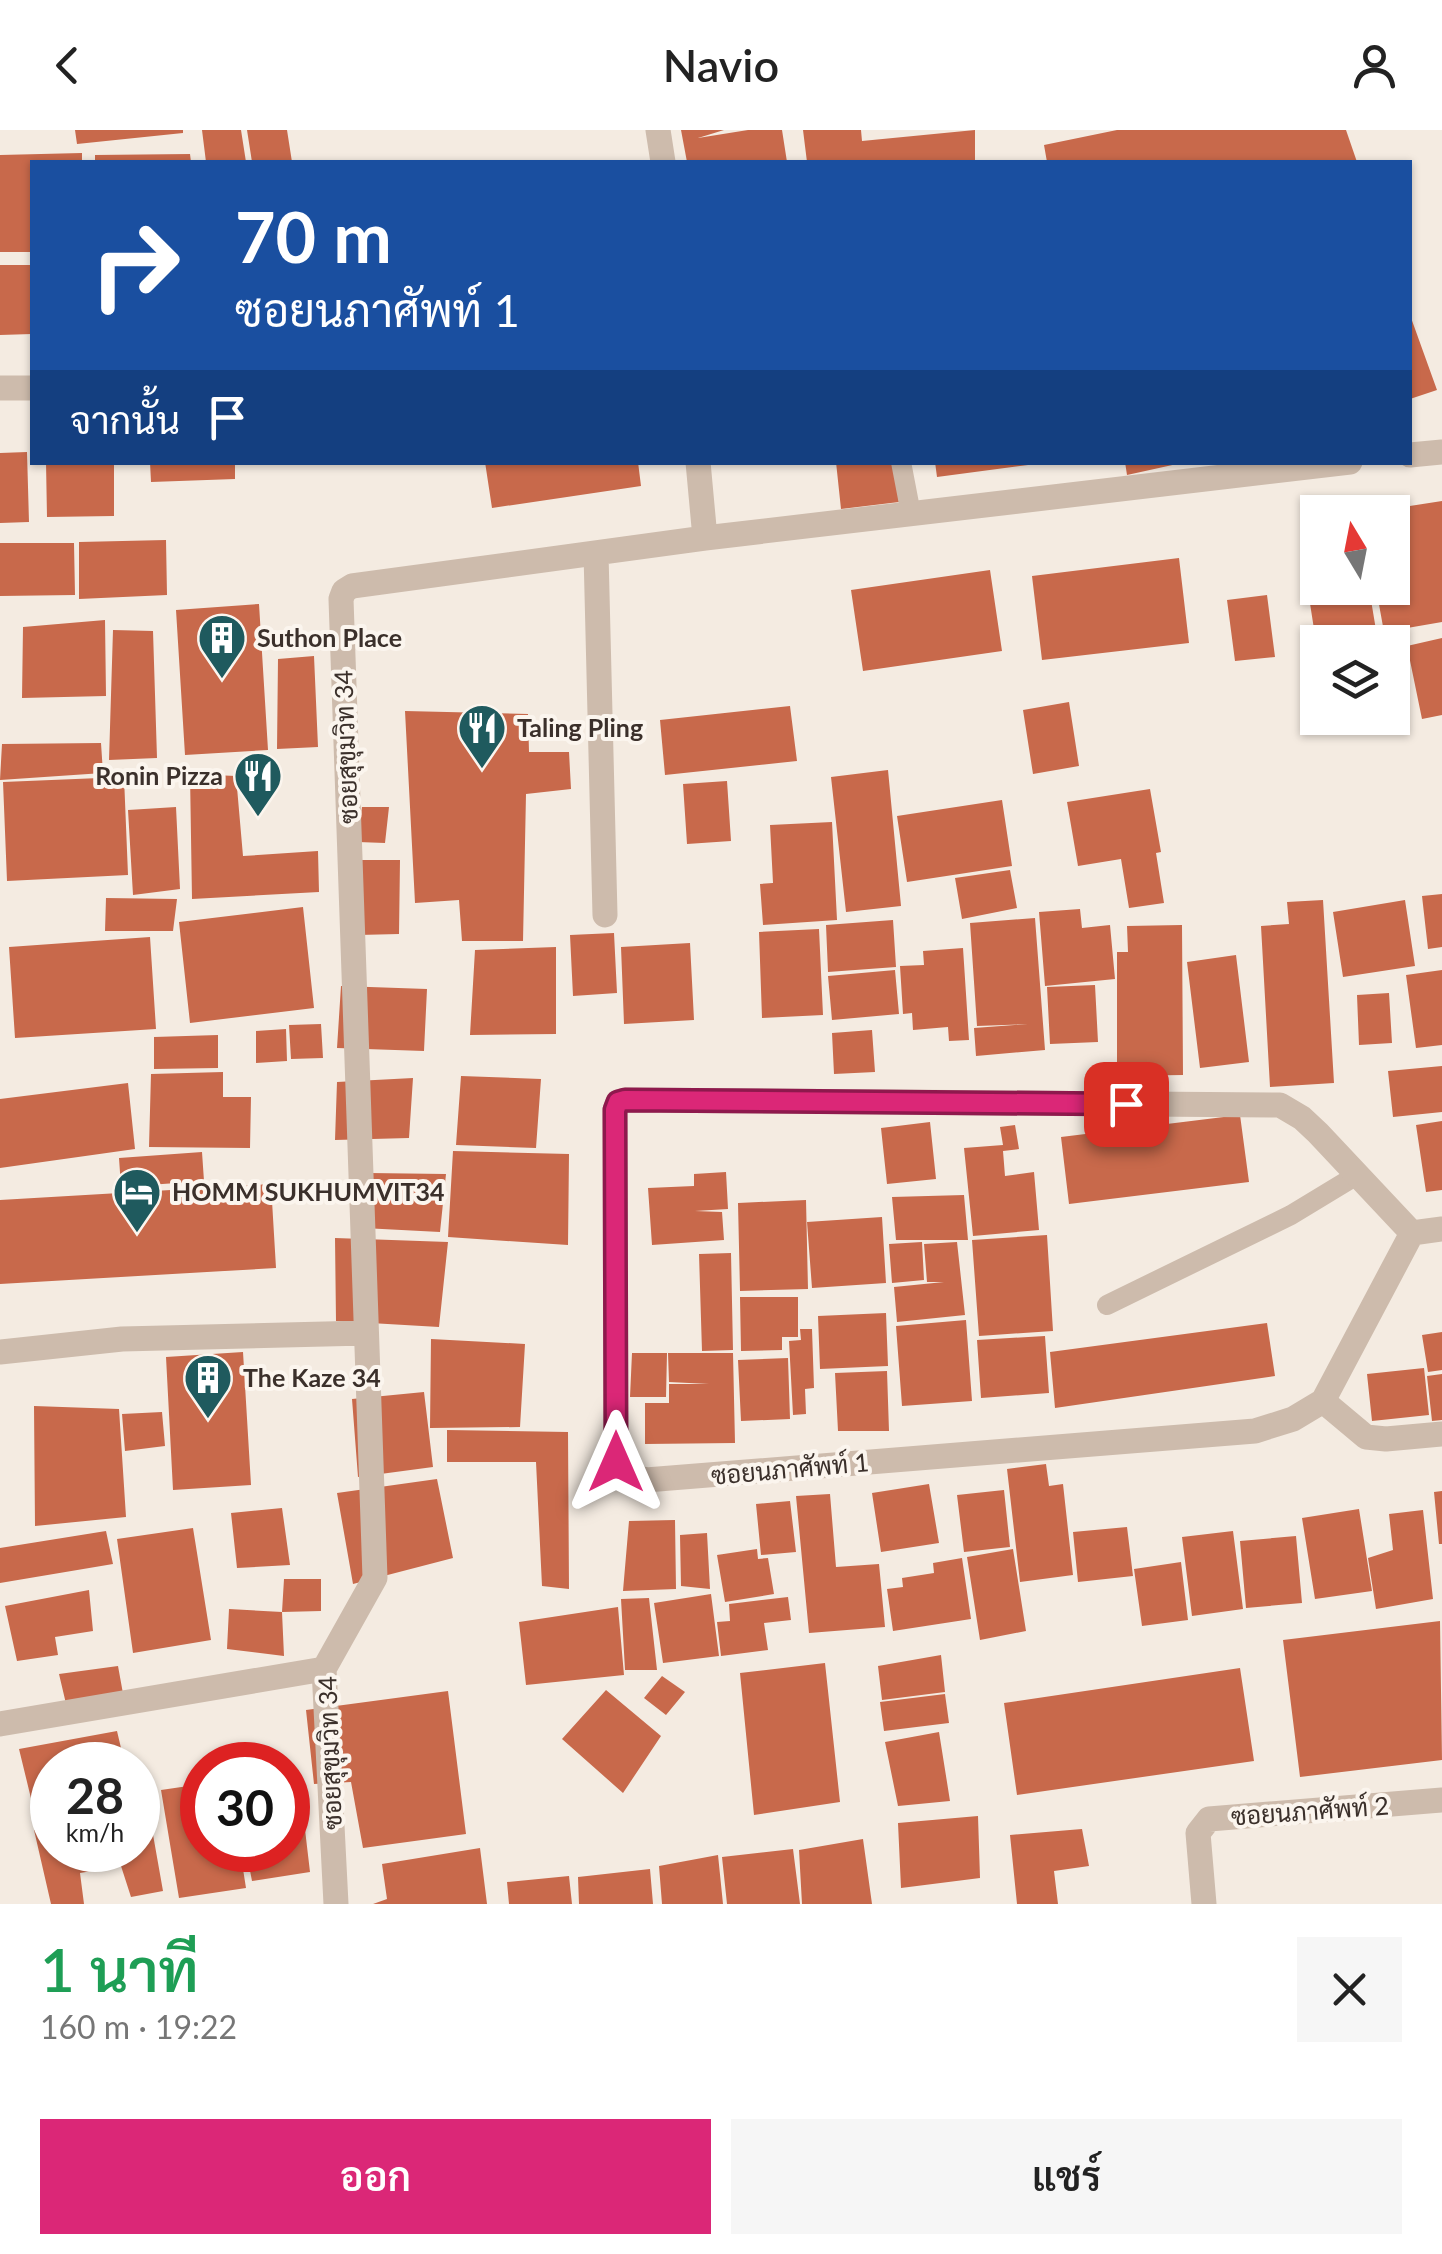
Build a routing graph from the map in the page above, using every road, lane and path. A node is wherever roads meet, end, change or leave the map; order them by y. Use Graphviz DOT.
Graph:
graph roads {
  1 [pos="658,130"];
  2 [pos="664,160"];
  3 [pos="0,388"];
  4 [pos="30,388"];
  5 [pos="1442,452"];
  6 [pos="1412,456"];
  7 [pos="698,465"];
  8 [pos="902,465"];
  9 [pos="1325,465"];
  10 [pos="910,514"];
  11 [pos="705,538"];
  12 [pos="596,553"];
  13 [pos="605,915"];
  14 [pos="1357,1175"];
  15 [pos="1442,1230"];
  16 [pos="1412,1234"];
  17 [pos="1107,1306"];
  18 [pos="366,1333"];
  19 [pos="0,1352"];
  20 [pos="1323,1400"];
  21 [pos="1442,1434"];
  22 [pos="324,1669"];
  23 [pos="0,1724"];
  24 [pos="1442,1800"];
  25 [pos="336,1904"];
  26 [pos="1204,1904"];
  1 -- 2 [label="street"];
  3 -- 4 [label="street"];
  5 -- 6 [label="street"];
  7 -- 11 [label="street"];
  8 -- 10 [label="lane"];
  9 -- 10 [label="street, ซอยสุขุมวิท 34"];
  10 -- 11 [label="street, ซอยสุขุมวิท 34"];
  11 -- 12 [label="street, ซอยสุขุมวิท 34"];
  12 -- 13 [label="street"];
  12 -- 18 [label="street, ซอยสุขุมวิท 34"];
  14 -- 16 [label="street, ซอยนภาศัพท์ 1"];
  14 -- 17 [label="lane"];
  14 -- 20 [label="street, ซอยนภาศัพท์ 1"];
  15 -- 16 [label="street"];
  16 -- 20 [label="street"];
  18 -- 19 [label="street"];
  18 -- 22 [label="street, ซอยสุขุมวิท 34"];
  20 -- 21 [label="street"];
  22 -- 23 [label="street"];
  22 -- 25 [label="street, ซอยสุขุมวิท 34"];
  24 -- 26 [label="street, ซอยนภาศัพท์ 2"];
}
